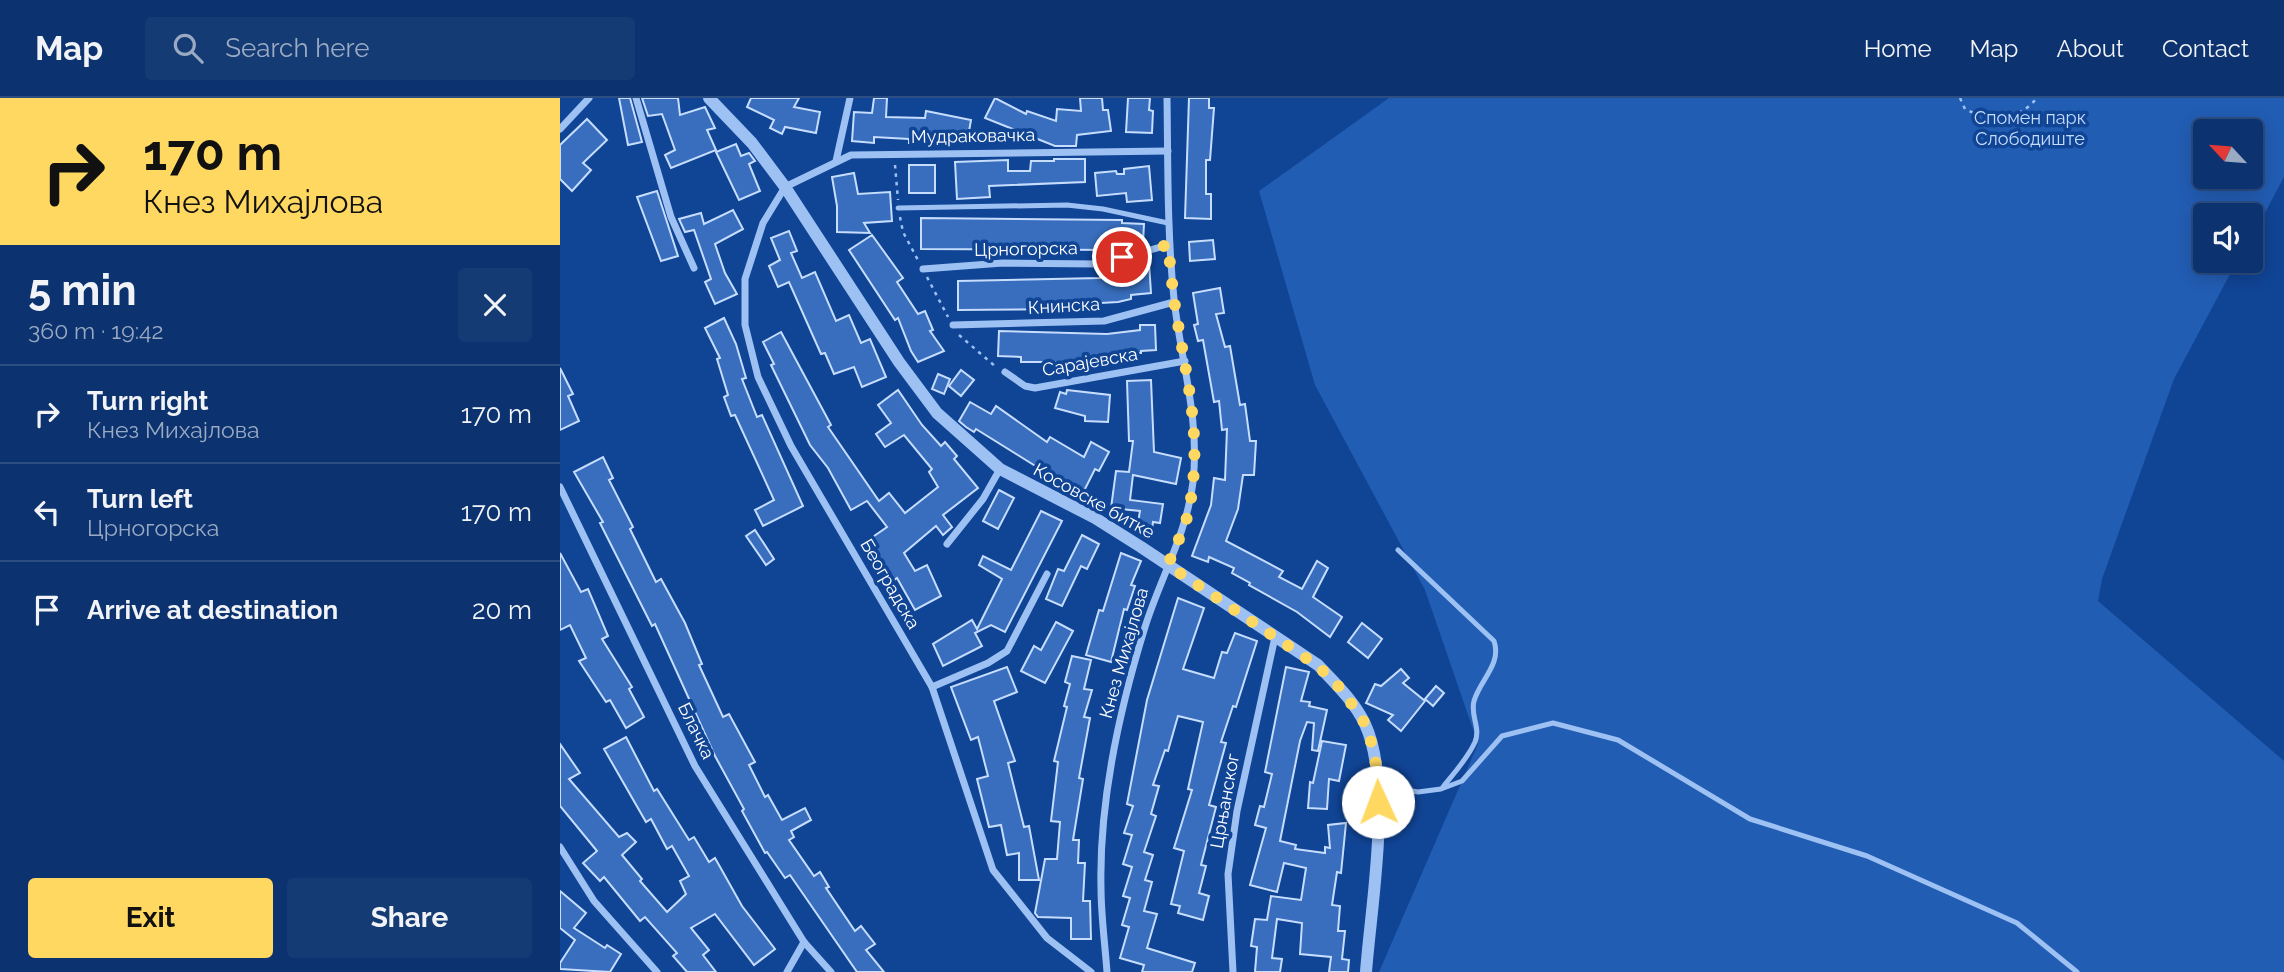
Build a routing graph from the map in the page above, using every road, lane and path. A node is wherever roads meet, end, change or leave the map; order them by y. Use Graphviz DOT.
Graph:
graph roads {
  1 [pos="589,98"];
  2 [pos="636,98"];
  3 [pos="709,98"];
  4 [pos="850,98"];
  5 [pos="1167,98"];
  6 [pos="1960,98"];
  7 [pos="2037,98"];
  8 [pos="560,130"];
  9 [pos="1168,151"];
  10 [pos="836,161"];
  11 [pos="785,187"];
  12 [pos="898,208"];
  13 [pos="1168,223"];
  14 [pos="1168,245"];
  15 [pos="694,268"];
  16 [pos="923,269"];
  17 [pos="1174,302"];
  18 [pos="953,326"];
  19 [pos="1185,361"];
  20 [pos="1005,373"];
  21 [pos="1000,469"];
  22 [pos="560,487"];
  23 [pos="947,544"];
  24 [pos="1398,550"];
  25 [pos="1168,565"];
  26 [pos="1047,573"];
  27 [pos="1275,637"];
  28 [pos="932,687"];
  29 [pos="1379,785"];
  30 [pos="1441,789"];
  31 [pos="560,847"];
  32 [pos="804,942"];
  33 [pos="657,972"];
  34 [pos="788,972"];
  35 [pos="831,972"];
  36 [pos="1091,972"];
  37 [pos="1107,972"];
  38 [pos="1233,972"];
  39 [pos="1366,972"];
  40 [pos="2077,972"];
  1 -- 8 [label="street"];
  2 -- 15 [label="street"];
  3 -- 11 [label="street, Косовске битке"];
  4 -- 10 [label="street"];
  5 -- 9 [label="street, Кнез Михајлова"];
  6 -- 7 [label="path"];
  9 -- 10 [label="street, Мудраковачка"];
  9 -- 13 [label="street, Кнез Михајлова"];
  10 -- 11 [label="street, Мудраковачка"];
  11 -- 21 [label="street, Косовске битке"];
  11 -- 28 [label="street, Београдска"];
  12 -- 13 [label="lane"];
  13 -- 14 [label="street, Кнез Михајлова"];
  14 -- 16 [label="street, Црногорска"];
  14 -- 17 [label="street, Кнез Михајлова"];
  17 -- 18 [label="street, Книнска"];
  17 -- 19 [label="street, Кнез Михајлова"];
  19 -- 20 [label="street, Сарајевска"];
  19 -- 25 [label="street, Кнез Михајлова"];
  21 -- 23 [label="street"];
  21 -- 25 [label="street, Косовске битке"];
  22 -- 32 [label="street, Блачка"];
  24 -- 30 [label="lane"];
  25 -- 27 [label="street, Косовске битке"];
  25 -- 37 [label="street, Кнез Михајлова"];
  26 -- 28 [label="street"];
  27 -- 29 [label="street, Косовске битке"];
  27 -- 38 [label="street, Црњанског"];
  28 -- 36 [label="street, Београдска"];
  29 -- 30 [label="lane"];
  29 -- 39 [label="street, Косовске битке"];
  30 -- 40 [label="lane"];
  31 -- 33 [label="street"];
  32 -- 34 [label="street"];
  32 -- 35 [label="street, Блачка"];
}
